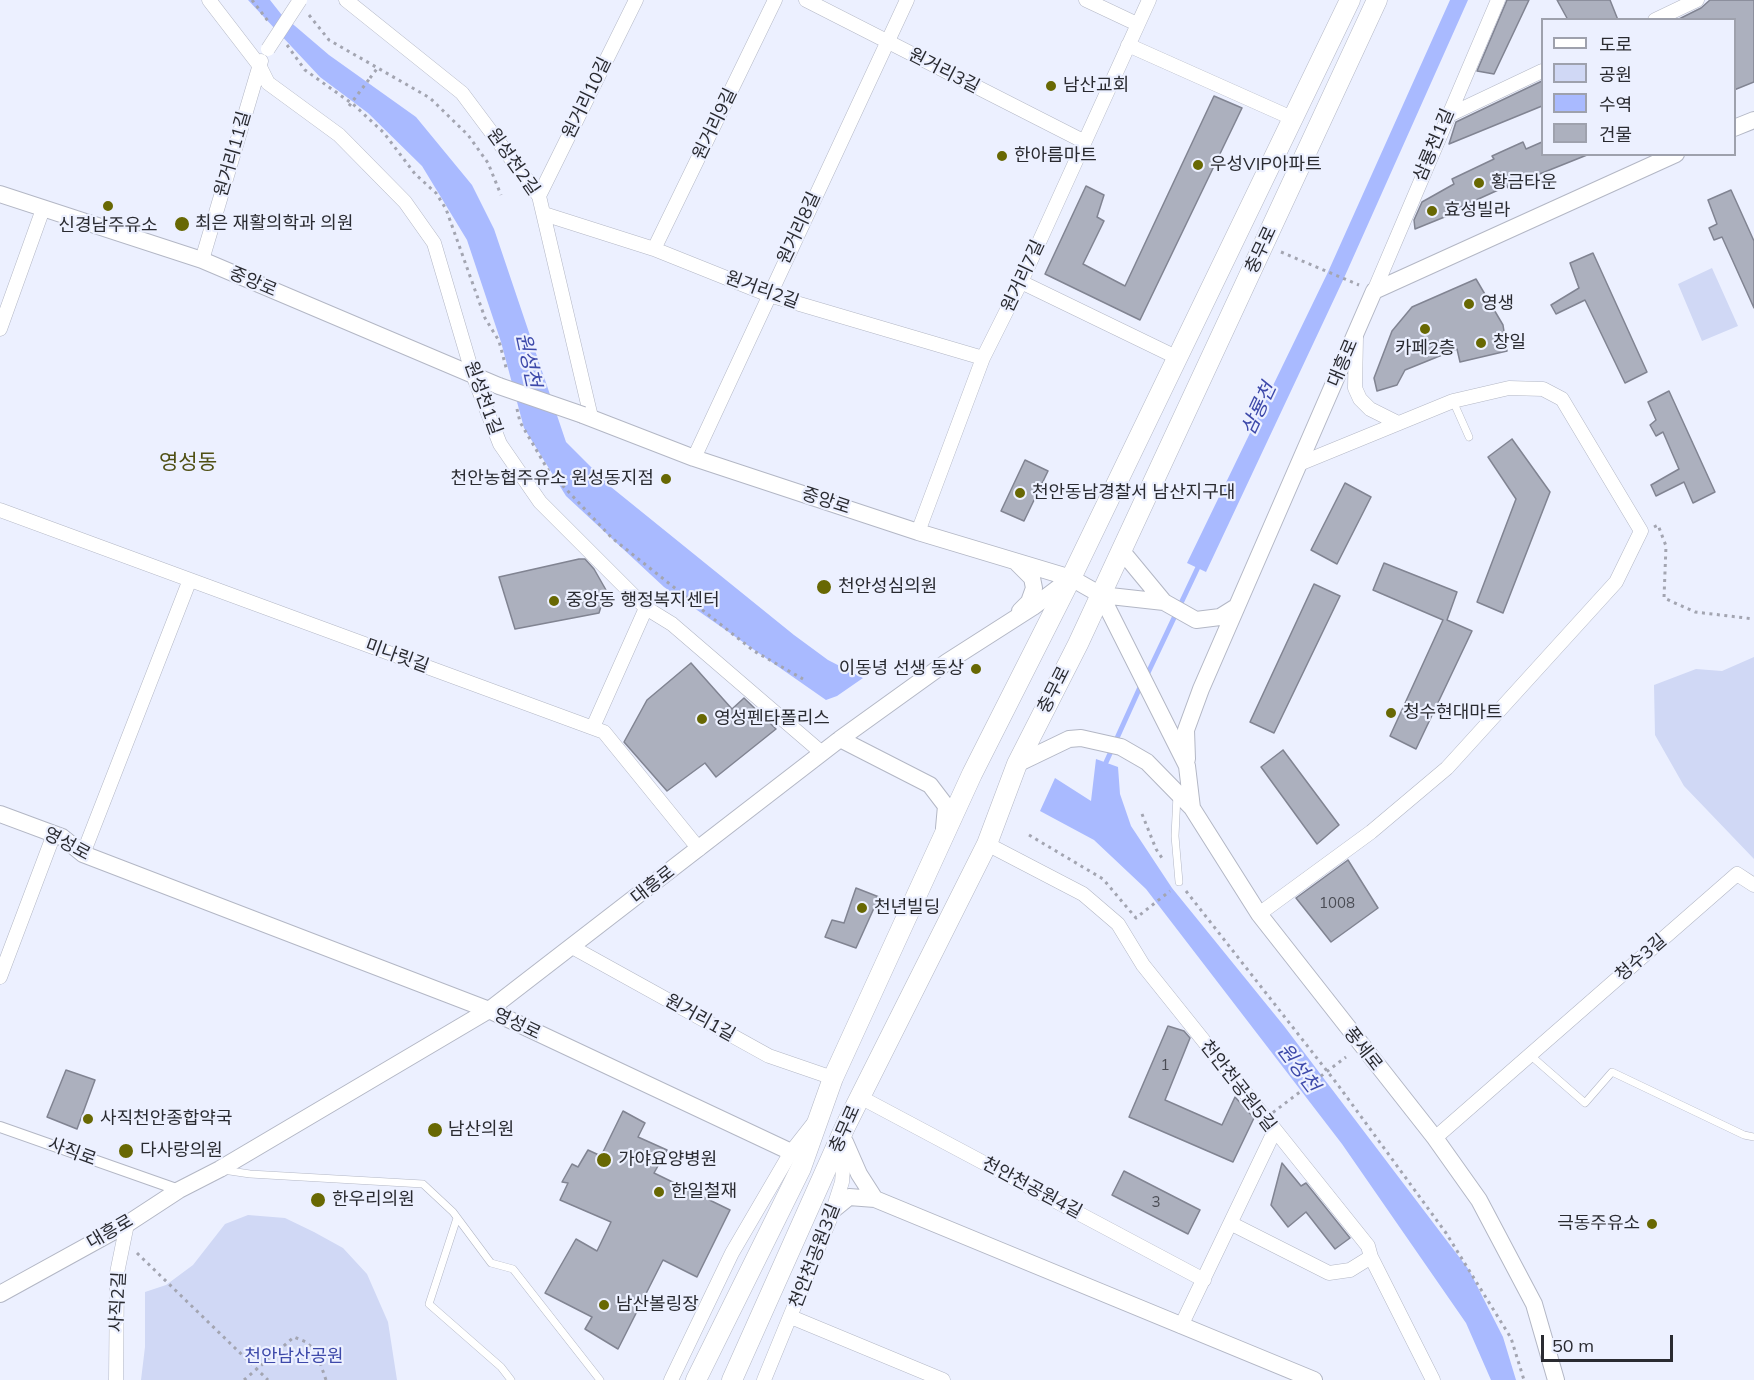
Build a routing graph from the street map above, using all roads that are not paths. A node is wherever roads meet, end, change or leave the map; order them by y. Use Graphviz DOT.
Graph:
graph roads {
  1 [pos="209,0"];
  2 [pos="300,0"];
  3 [pos="346,0"];
  4 [pos="636,0"];
  5 [pos="776,0"];
  6 [pos="806,0"];
  7 [pos="907,0"];
  8 [pos="1086,0"];
  9 [pos="1149,0"];
  10 [pos="1350,0"];
  11 [pos="1377,0"];
  12 [pos="1498,0"];
  13 [pos="1697,0"];
  14 [pos="1681,14"];
  15 [pos="1664,18"];
  16 [pos="1137,24"];
  17 [pos="886,41"];
  18 [pos="1128,45"];
  19 [pos="259,65"];
  20 [pos="1541,72"];
  21 [pos="1447,116"];
  22 [pos="1294,119"];
  23 [pos="1754,120"];
  24 [pos="1736,128"];
  25 [pos="1083,141"];
  26 [pos="1672,156"];
  27 [pos="0,194"];
  28 [pos="539,196"];
  29 [pos="43,209"];
  30 [pos="544,214"];
  31 [pos="654,249"];
  32 [pos="202,260"];
  33 [pos="1022,282"];
  34 [pos="1374,291"];
  35 [pos="769,295"];
  36 [pos="0,329"];
  37 [pos="1356,332"];
  38 [pos="983,358"];
  39 [pos="1178,358"];
  40 [pos="473,375"];
  41 [pos="1453,401"];
  42 [pos="587,416"];
  43 [pos="1398,423"];
  44 [pos="1469,437"];
  45 [pos="694,458"];
  46 [pos="1299,464"];
  47 [pos="0,510"];
  48 [pos="918,532"];
  49 [pos="1121,550"];
  50 [pos="1010,558"];
  51 [pos="1071,578"];
  52 [pos="189,582"];
  53 [pos="1101,595"];
  54 [pos="1164,602"];
  55 [pos="1236,607"];
  56 [pos="646,608"];
  57 [pos="1009,622"];
  58 [pos="599,729"];
  59 [pos="840,739"];
  60 [pos="822,753"];
  61 [pos="1017,764"];
  62 [pos="1187,766"];
  63 [pos="1177,792"];
  64 [pos="1192,808"];
  65 [pos="0,814"];
  66 [pos="54,834"];
  67 [pos="943,838"];
  68 [pos="987,844"];
  69 [pos="699,849"];
  70 [pos="83,854"];
  71 [pos="1179,882"];
  72 [pos="1754,885"];
  73 [pos="1259,914"];
  74 [pos="572,947"];
  75 [pos="0,977"];
  76 [pos="489,1010"];
  77 [pos="1530,1055"];
  78 [pos="833,1078"];
  79 [pos="860,1096"];
  80 [pos="816,1120"];
  81 [pos="0,1126"];
  82 [pos="1274,1132"];
  83 [pos="845,1134"];
  84 [pos="1754,1137"];
  85 [pos="1435,1138"];
  86 [pos="791,1152"];
  87 [pos="220,1169"];
  88 [pos="179,1190"];
  89 [pos="875,1198"];
  90 [pos="833,1210"];
  91 [pos="458,1218"];
  92 [pos="126,1224"];
  93 [pos="1232,1224"];
  94 [pos="1371,1257"];
  95 [pos="1204,1280"];
  96 [pos="3,1290"];
  97 [pos="791,1317"];
  98 [pos="1181,1326"];
  99 [pos="116,1380"];
  100 [pos="511,1380"];
  101 [pos="600,1380"];
  102 [pos="671,1380"];
  103 [pos="696,1380"];
  104 [pos="732,1380"];
  105 [pos="764,1380"];
  106 [pos="943,1380"];
  107 [pos="1314,1380"];
  108 [pos="1433,1380"];
  109 [pos="1556,1380"];
  1 -- 19 [label="street, 원성천1길"];
  2 -- 19 [label="street, 원거리11길, bridge"];
  3 -- 28 [label="street, 원성천2길"];
  4 -- 28 [label="street, 원거리10길"];
  5 -- 31 [label="street, 원거리9길"];
  6 -- 17 [label="street, 원거리3길"];
  7 -- 17 [label="street, 원거리8길"];
  8 -- 16 [label="street"];
  9 -- 16 [label="street, 원거리7길"];
  10 -- 22 [label="main road, 충무로"];
  11 -- 49 [label="main road, 충무로"];
  12 -- 21 [label="street, 삼룡천1길"];
  13 -- 14 [label="street"];
  14 -- 15 [label="street"];
  16 -- 18 [label="street, 원거리7길"];
  17 -- 25 [label="street, 원거리3길"];
  17 -- 35 [label="street, 원거리8길"];
  18 -- 22 [label="street"];
  18 -- 25 [label="street, 원거리7길"];
  19 -- 32 [label="street, 원거리11길"];
  19 -- 40 [label="street, 원성천1길"];
  20 -- 21 [label="street"];
  21 -- 34 [label="street, 삼룡천1길"];
  22 -- 39 [label="main road, 충무로"];
  23 -- 24 [label="street"];
  25 -- 33 [label="street, 원거리7길"];
  26 -- 34 [label="street"];
  27 -- 29 [label="street, 중앙로"];
  28 -- 30 [label="street, 원성천2길"];
  29 -- 32 [label="street, 중앙로"];
  29 -- 36 [label="street"];
  30 -- 31 [label="street, 원거리2길"];
  30 -- 42 [label="street, 원성천2길"];
  31 -- 35 [label="street, 원거리2길"];
  32 -- 40 [label="street, 중앙로"];
  33 -- 38 [label="street, 원거리7길"];
  33 -- 39 [label="street"];
  34 -- 37 [label="street, 대흥로"];
  35 -- 38 [label="street, 원거리2길"];
  35 -- 45 [label="street, 원거리8길"];
  37 -- 43 [label="street"];
  37 -- 46 [label="street, 대흥로"];
  38 -- 48 [label="street, 원거리7길"];
  39 -- 51 [label="main road, 충무로"];
  40 -- 42 [label="street, 중앙로, bridge"];
  40 -- 56 [label="street, 원성천1길"];
  41 -- 43 [label="street"];
  41 -- 44 [label="lane"];
  41 -- 73 [label="street"];
  42 -- 45 [label="street, 중앙로"];
  43 -- 46 [label="street"];
  45 -- 48 [label="street, 중앙로"];
  46 -- 55 [label="street, 대흥로"];
  47 -- 52 [label="street, 미나릿길"];
  48 -- 50 [label="street, 중앙로"];
  49 -- 53 [label="main road, 충무로"];
  49 -- 54 [label="street"];
  50 -- 51 [label="street, 중앙로"];
  50 -- 57 [label="street"];
  51 -- 53 [label="street, 중앙로"];
  51 -- 57 [label="street, 대흥로"];
  51 -- 67 [label="main road, 충무로"];
  52 -- 58 [label="street, 미나릿길"];
  52 -- 70 [label="street"];
  53 -- 54 [label="street"];
  53 -- 61 [label="main road, 충무로"];
  53 -- 62 [label="street, 풍세로"];
  54 -- 55 [label="street"];
  55 -- 62 [label="street, 대흥로"];
  56 -- 58 [label="street"];
  56 -- 60 [label="street, 원성천1길"];
  57 -- 59 [label="street, 대흥로"];
  58 -- 69 [label="street"];
  59 -- 60 [label="street, 대흥로"];
  59 -- 67 [label="street"];
  60 -- 69 [label="street, 대흥로"];
  61 -- 63 [label="street"];
  61 -- 68 [label="main road, 충무로"];
  62 -- 64 [label="street, 풍세로"];
  63 -- 64 [label="street"];
  63 -- 71 [label="lane"];
  64 -- 73 [label="street, 풍세로"];
  65 -- 66 [label="street, 영성로"];
  66 -- 70 [label="street, 영성로"];
  66 -- 75 [label="street"];
  67 -- 78 [label="main road, 충무로"];
  68 -- 79 [label="main road, 충무로"];
  68 -- 82 [label="street, 천안천공원5길"];
  69 -- 74 [label="street, 대흥로"];
  70 -- 76 [label="street, 영성로"];
  72 -- 77 [label="street, 청수3길"];
  73 -- 85 [label="street, 풍세로"];
  74 -- 76 [label="street, 대흥로"];
  74 -- 78 [label="street, 원거리1길"];
  76 -- 86 [label="street, 영성로"];
  76 -- 87 [label="street, 대흥로"];
  77 -- 84 [label="lane"];
  77 -- 85 [label="street, 청수3길"];
  78 -- 80 [label="main road, 충무로"];
  79 -- 83 [label="main road, 충무로"];
  79 -- 95 [label="street, 천안천공원4길"];
  80 -- 86 [label="street"];
  80 -- 103 [label="main road, 충무로"];
  81 -- 88 [label="street, 사직로"];
  82 -- 93 [label="street"];
  82 -- 94 [label="street, 천안천공원5길"];
  83 -- 89 [label="street"];
  83 -- 90 [label="street, 천안천공원3길"];
  83 -- 104 [label="main road, 충무로"];
  85 -- 109 [label="street, 풍세로"];
  86 -- 102 [label="street"];
  87 -- 88 [label="street, 대흥로"];
  87 -- 91 [label="lane"];
  88 -- 92 [label="street, 대흥로"];
  89 -- 90 [label="street"];
  89 -- 98 [label="street"];
  90 -- 97 [label="street, 천안천공원3길"];
  91 -- 100 [label="lane"];
  91 -- 101 [label="lane"];
  92 -- 96 [label="street, 대흥로"];
  92 -- 99 [label="street, 사직2길"];
  93 -- 94 [label="street"];
  93 -- 95 [label="street"];
  94 -- 108 [label="street, 천안천공원5길"];
  95 -- 98 [label="street"];
  97 -- 105 [label="street, 천안천공원3길"];
  97 -- 106 [label="street"];
  98 -- 107 [label="street"];
}
